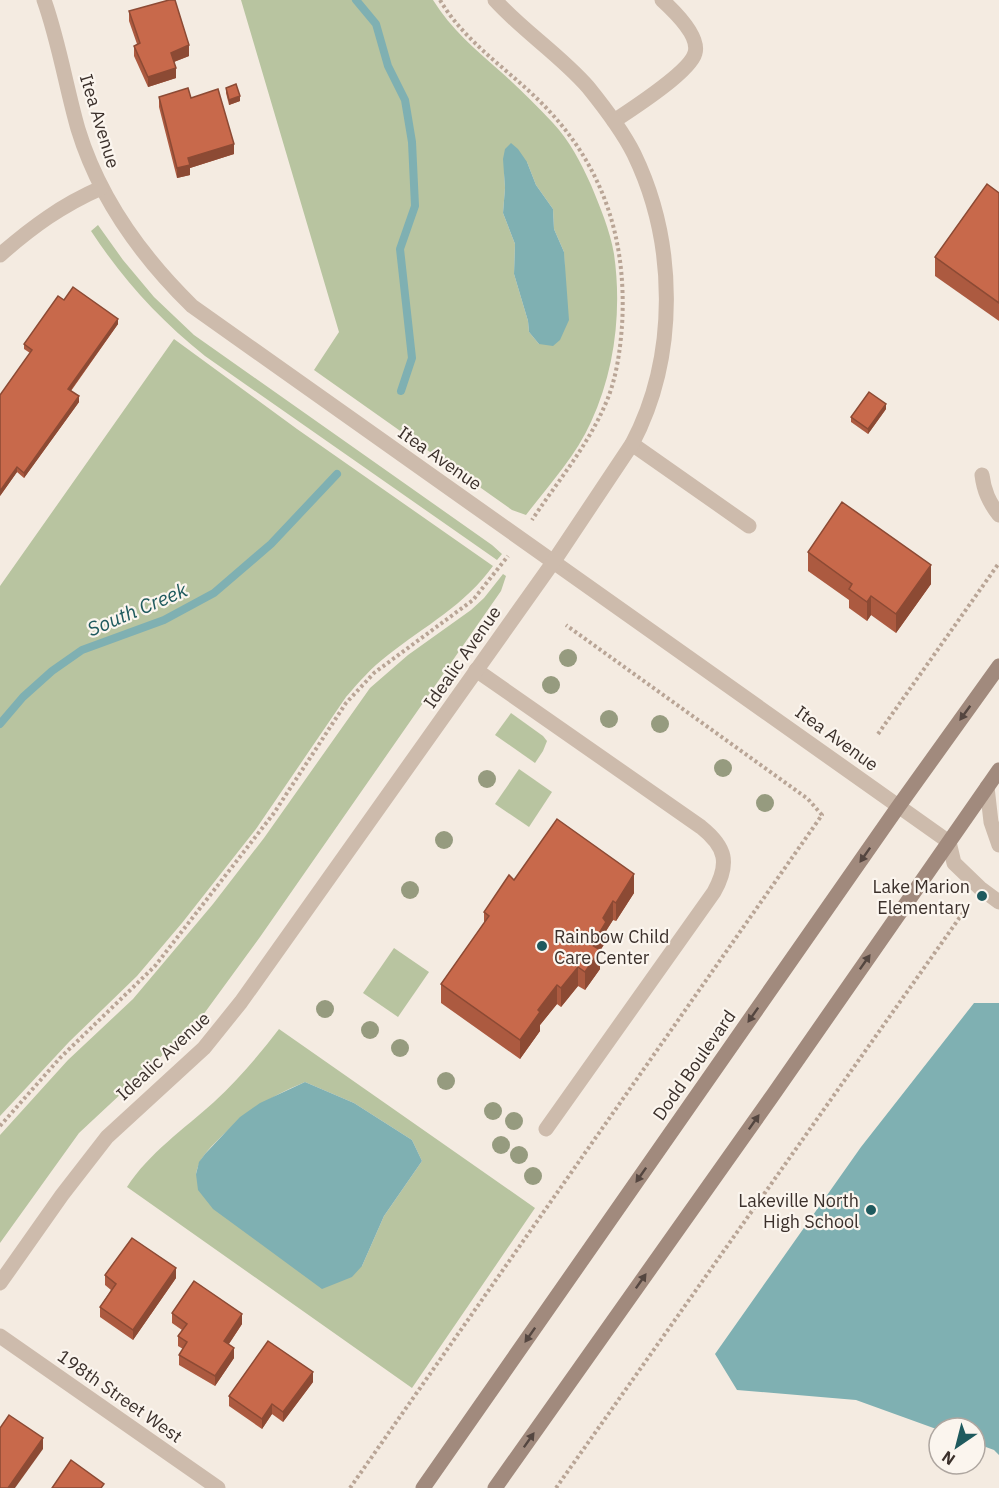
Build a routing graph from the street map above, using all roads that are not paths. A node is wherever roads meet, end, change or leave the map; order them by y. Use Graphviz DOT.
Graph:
graph roads {
  1 [pos="44,0"];
  2 [pos="495,0"];
  3 [pos="662,0"];
  4 [pos="614,122"];
  5 [pos="101,188"];
  6 [pos="0,255"];
  7 [pos="632,444"];
  8 [pos="982,475"];
  9 [pos="999,515"];
  10 [pos="749,526"];
  11 [pos="554,561"];
  12 [pos="999,666"];
  13 [pos="476,670"];
  14 [pos="999,770"];
  15 [pos="987,787"];
  16 [pos="898,807"];
  17 [pos="949,842"];
  18 [pos="999,845"];
  19 [pos="999,902"];
  20 [pos="546,1129"];
  21 [pos="0,1283"];
  22 [pos="0,1336"];
  23 [pos="218,1488"];
  24 [pos="423,1488"];
  25 [pos="495,1488"];
  1 -- 5 [label="street, Itea Avenue"];
  2 -- 4 [label="street, Idealic Avenue"];
  3 -- 4 [label="street"];
  4 -- 7 [label="street, Idealic Avenue"];
  5 -- 6 [label="street"];
  5 -- 11 [label="street, Itea Avenue"];
  7 -- 10 [label="street"];
  7 -- 11 [label="street, Idealic Avenue"];
  8 -- 9 [label="street"];
  11 -- 13 [label="street, Idealic Avenue"];
  11 -- 16 [label="street, Itea Avenue"];
  12 -- 16 [label="main road, Dodd Boulevard, one-way"];
  13 -- 20 [label="street"];
  13 -- 21 [label="street, Idealic Avenue"];
  14 -- 15 [label="main road"];
  15 -- 17 [label="main road"];
  15 -- 18 [label="street"];
  16 -- 17 [label="street, Itea Avenue"];
  16 -- 24 [label="main road, Dodd Boulevard, one-way"];
  17 -- 19 [label="street"];
  25 -- 17 [label="main road, one-way"];
  22 -- 23 [label="street, 198th Street West"];
}
